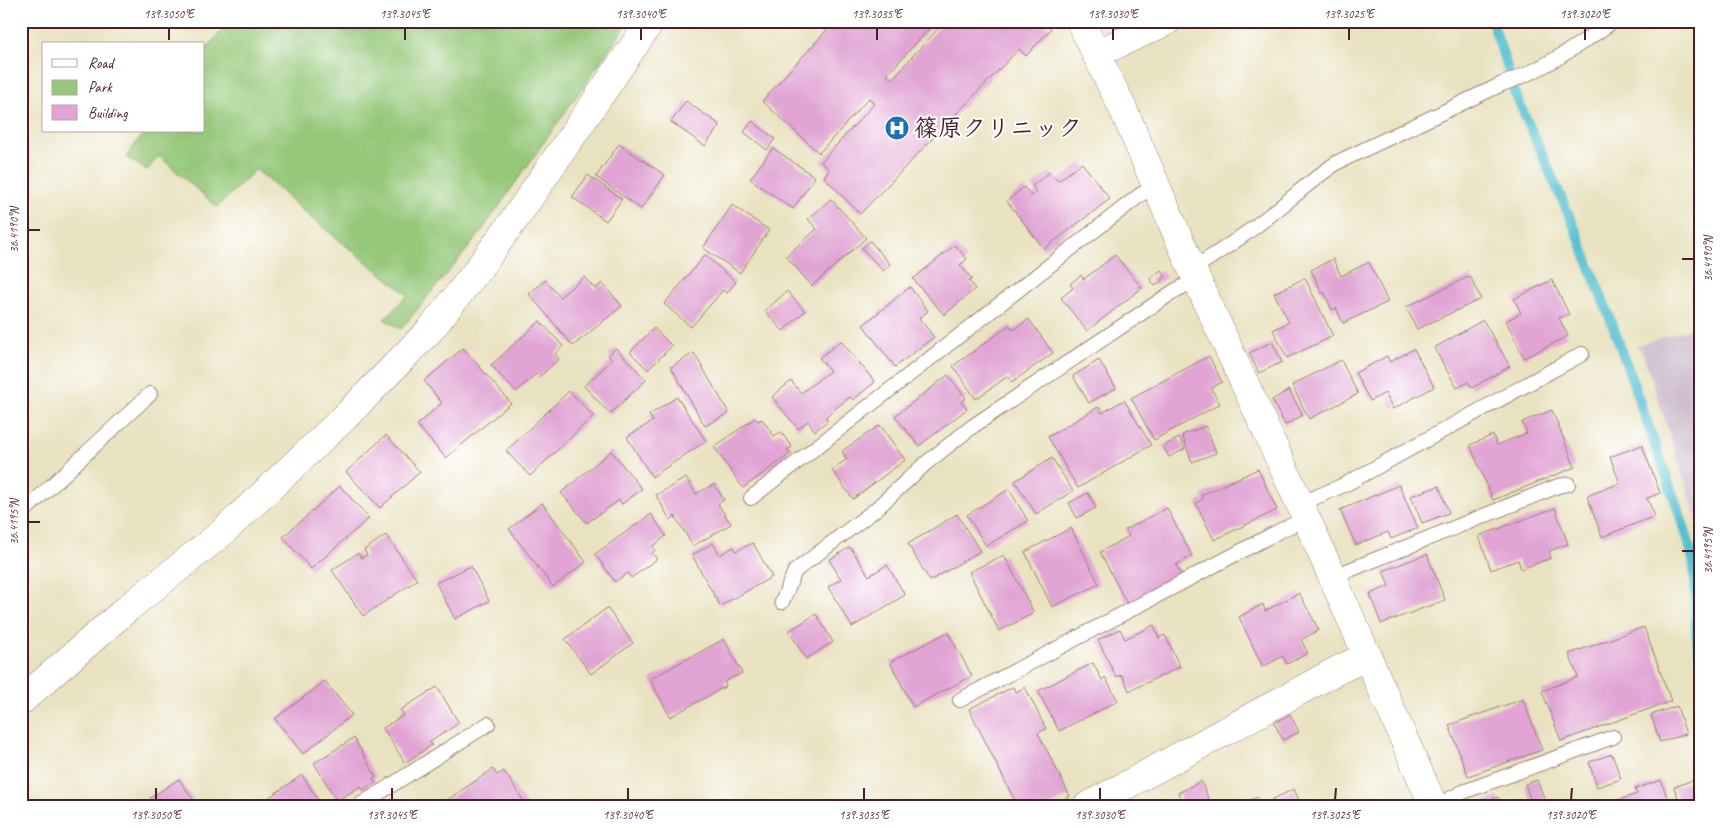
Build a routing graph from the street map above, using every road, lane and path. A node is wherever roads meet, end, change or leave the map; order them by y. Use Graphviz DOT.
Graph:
graph roads {
  1 [pos="651,21"];
  2 [pos="1080,21"];
  3 [pos="1167,21"];
  4 [pos="1608,25"];
  5 [pos="1096,54"];
  6 [pos="1156,186"];
  7 [pos="1194,274"];
  8 [pos="1582,354"];
  9 [pos="150,394"];
  10 [pos="1568,484"];
  11 [pos="752,498"];
  12 [pos="1303,512"];
  13 [pos="21,514"];
  14 [pos="1332,577"];
  15 [pos="782,602"];
  16 [pos="1368,656"];
  17 [pos="960,700"];
  18 [pos="21,701"];
  19 [pos="488,724"];
  20 [pos="1612,738"];
  21 [pos="358,807"];
  22 [pos="1086,807"];
  23 [pos="1434,807"];
  1 -- 18 [label="street"];
  2 -- 5 [label="street"];
  3 -- 5 [label="street"];
  4 -- 7 [label="lane"];
  5 -- 6 [label="street"];
  6 -- 7 [label="street"];
  6 -- 11 [label="lane"];
  7 -- 12 [label="street"];
  7 -- 15 [label="lane"];
  8 -- 12 [label="lane"];
  9 -- 13 [label="lane"];
  10 -- 14 [label="lane"];
  12 -- 14 [label="street"];
  12 -- 17 [label="lane"];
  14 -- 16 [label="street"];
  16 -- 22 [label="street"];
  16 -- 23 [label="street"];
  19 -- 21 [label="lane"];
  20 -- 23 [label="lane"];
}
